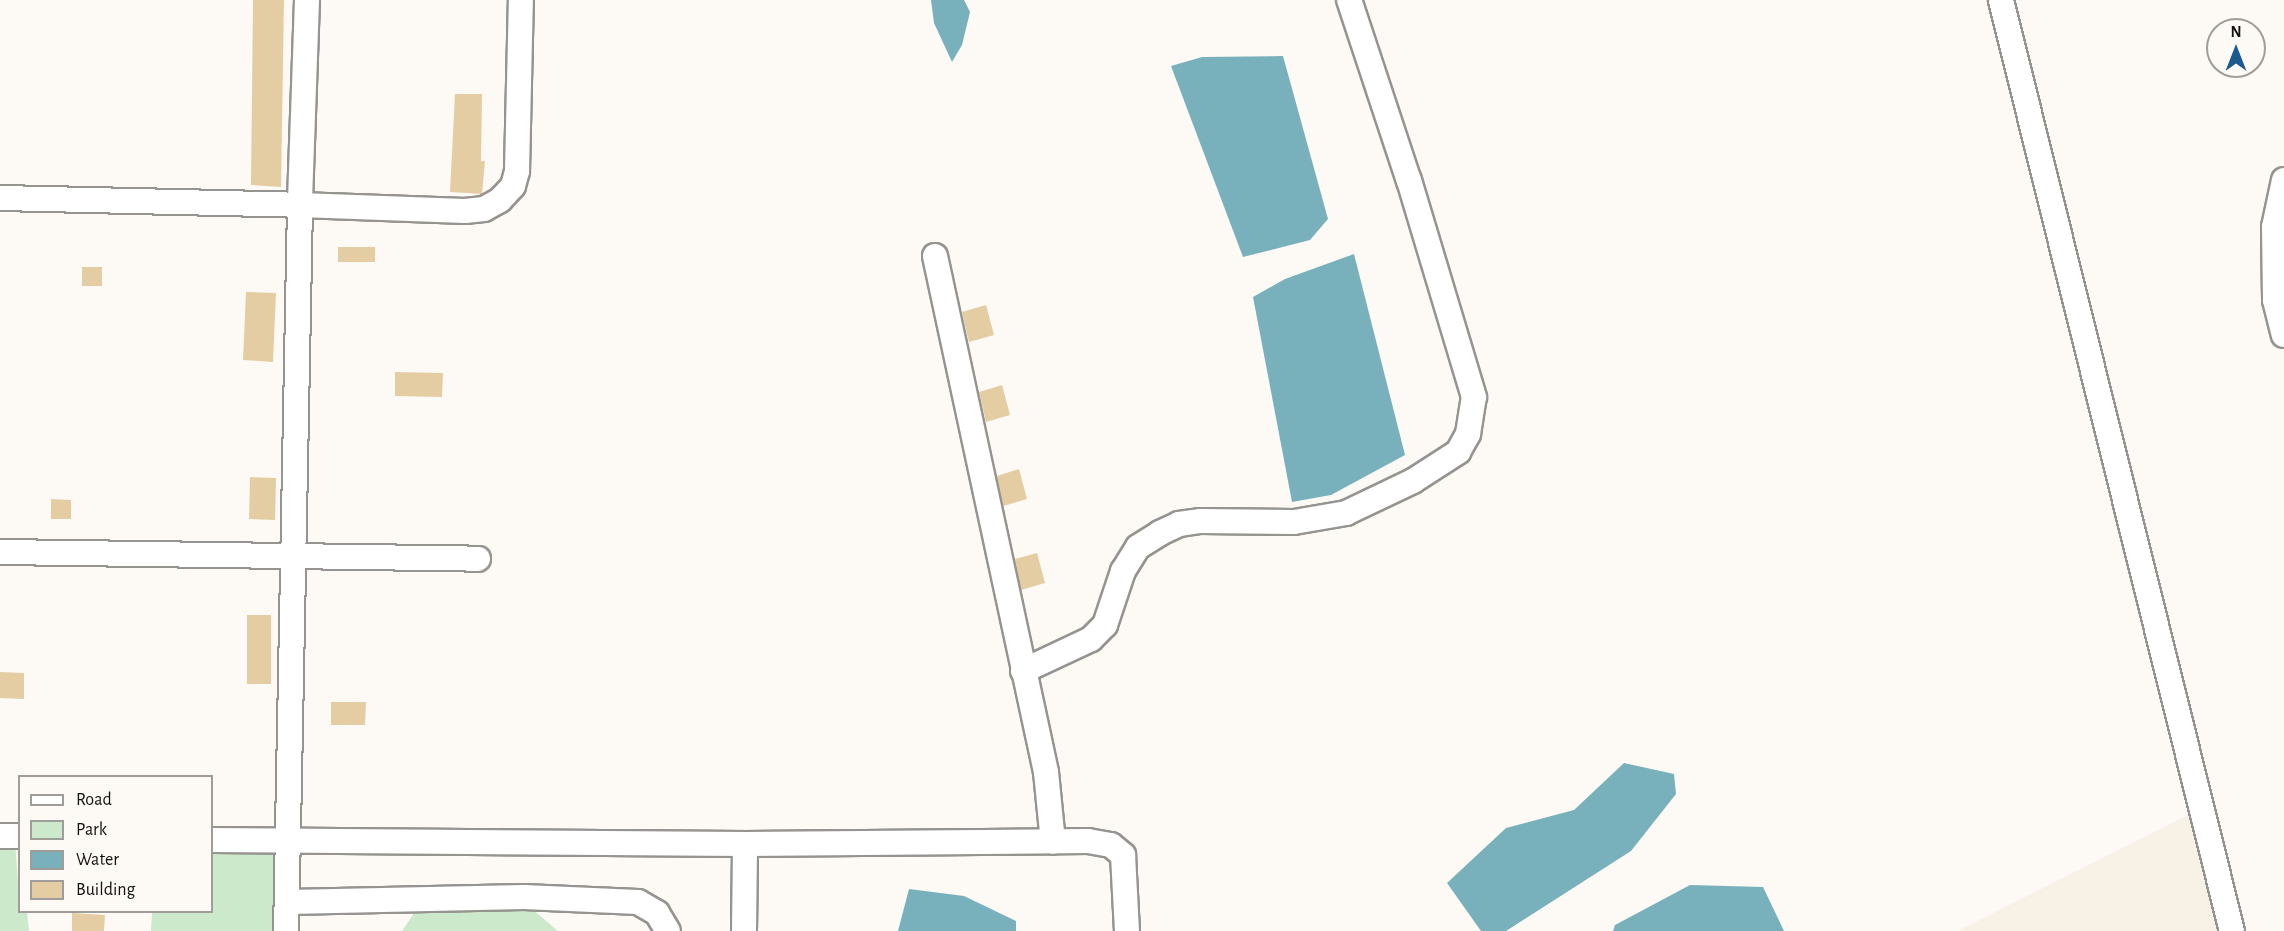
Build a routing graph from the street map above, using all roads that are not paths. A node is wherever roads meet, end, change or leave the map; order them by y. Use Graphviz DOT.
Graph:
graph roads {
  1 [pos="307,0"];
  2 [pos="520,0"];
  3 [pos="1349,0"];
  4 [pos="2001,0"];
  5 [pos="2284,180"];
  6 [pos="0,198"];
  7 [pos="300,206"];
  8 [pos="935,256"];
  9 [pos="2284,334"];
  10 [pos="0,552"];
  11 [pos="294,556"];
  12 [pos="478,559"];
  13 [pos="1023,671"];
  14 [pos="0,836"];
  15 [pos="18,836"];
  16 [pos="213,840"];
  17 [pos="288,841"];
  18 [pos="1053,842"];
  19 [pos="745,844"];
  20 [pos="288,902"];
  21 [pos="286,931"];
  22 [pos="668,931"];
  23 [pos="744,931"];
  24 [pos="1127,931"];
  25 [pos="2232,931"];
  1 -- 7 [label="lane"];
  2 -- 7 [label="lane"];
  3 -- 13 [label="lane"];
  4 -- 25 [label="lane"];
  5 -- 9 [label="lane"];
  6 -- 7 [label="lane"];
  7 -- 11 [label="lane"];
  8 -- 13 [label="lane"];
  10 -- 11 [label="lane"];
  11 -- 12 [label="lane"];
  11 -- 17 [label="lane"];
  13 -- 18 [label="lane"];
  14 -- 15 [label="lane"];
  16 -- 17 [label="lane"];
  17 -- 19 [label="lane"];
  17 -- 20 [label="lane"];
  18 -- 19 [label="lane"];
  18 -- 24 [label="lane"];
  19 -- 23 [label="lane"];
  20 -- 21 [label="lane"];
  20 -- 22 [label="lane"];
}
